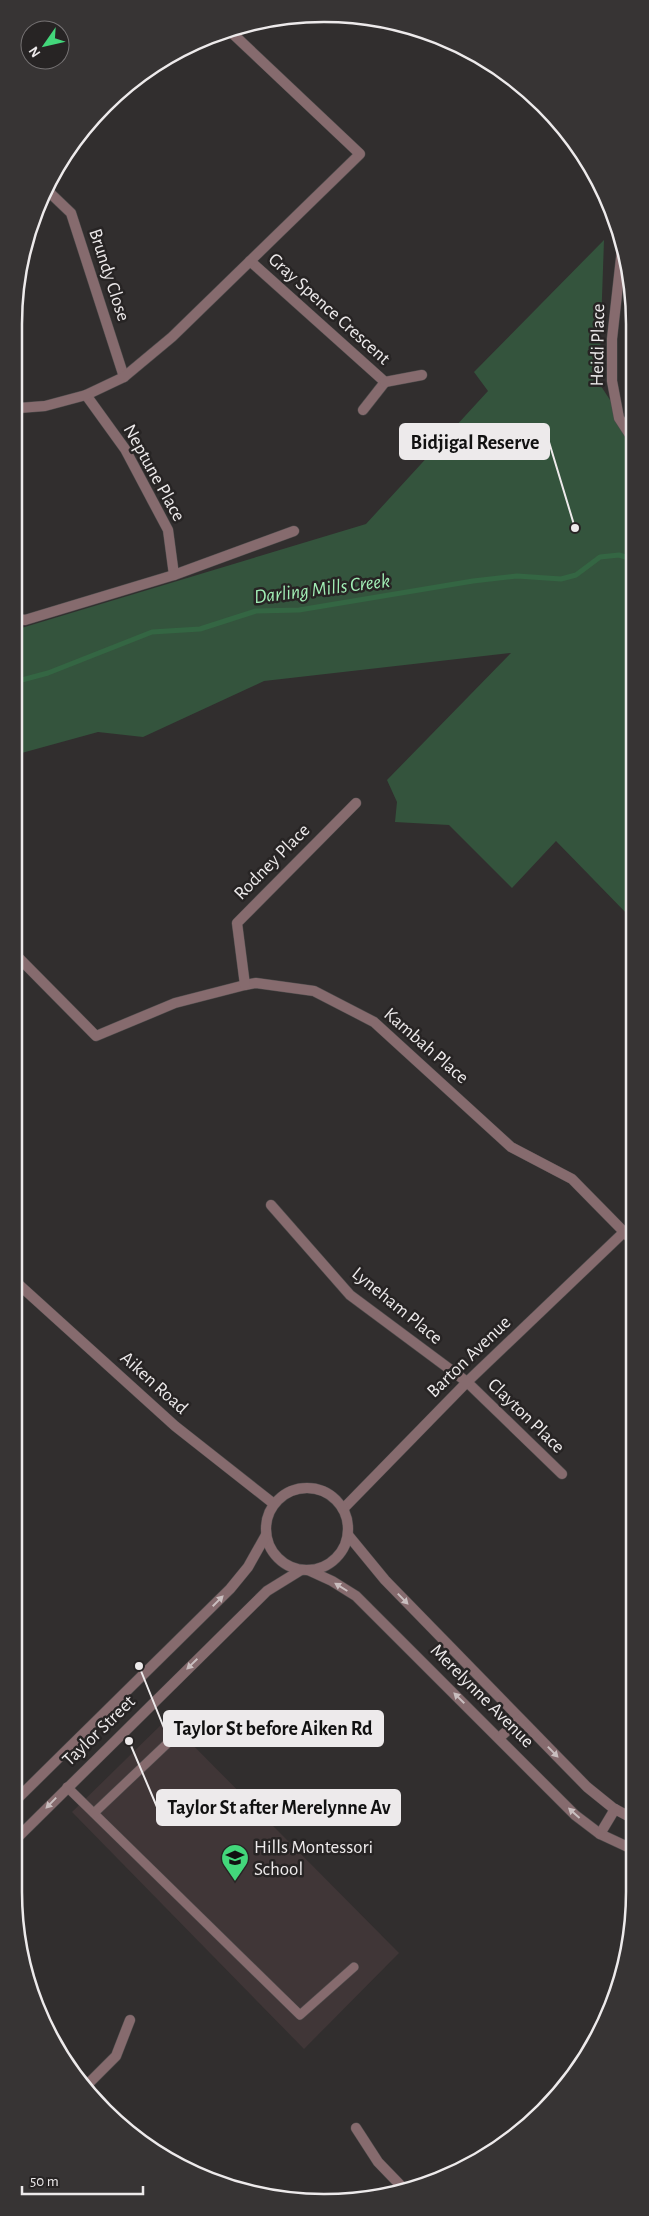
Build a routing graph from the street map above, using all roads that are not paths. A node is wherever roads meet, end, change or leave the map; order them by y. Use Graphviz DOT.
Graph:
graph roads {
  1 [pos="236,36"];
  2 [pos="52,194"];
  3 [pos="250,261"];
  4 [pos="620,264"];
  5 [pos="422,375"];
  6 [pos="124,377"];
  7 [pos="385,382"];
  8 [pos="86,395"];
  9 [pos="22,408"];
  10 [pos="363,410"];
  11 [pos="626,429"];
  12 [pos="294,531"];
  13 [pos="174,575"];
  14 [pos="22,620"];
  15 [pos="356,803"];
  16 [pos="22,961"];
  17 [pos="244,985"];
  18 [pos="271,1205"];
  19 [pos="626,1235"];
  20 [pos="626,1237"];
  21 [pos="22,1287"];
  22 [pos="467,1382"];
  23 [pos="562,1474"];
  24 [pos="274,1504"];
  25 [pos="343,1509"];
  26 [pos="266,1535"];
  27 [pos="348,1536"];
  28 [pos="305,1570"];
  29 [pos="520,1719"];
  30 [pos="499,1738"];
  31 [pos="172,1739"];
  32 [pos="67,1787"];
  33 [pos="22,1794"];
  34 [pos="615,1809"];
  35 [pos="94,1813"];
  36 [pos="626,1815"];
  37 [pos="22,1833"];
  38 [pos="600,1834"];
  39 [pos="626,1846"];
  40 [pos="354,1967"];
  41 [pos="130,2020"];
  42 [pos="90,2082"];
  43 [pos="356,2128"];
  44 [pos="399,2184"];
  1 -- 3 [label="street, Gray Spence Crescent"];
  2 -- 6 [label="street, Brundy Close"];
  3 -- 6 [label="street, Gray Spence Crescent"];
  3 -- 7 [label="street, Gray Spence Crescent"];
  4 -- 11 [label="street, Heidi Place"];
  5 -- 7 [label="street, Gray Spence Crescent"];
  6 -- 8 [label="street, Gray Spence Crescent"];
  7 -- 10 [label="street, Gray Spence Crescent"];
  8 -- 9 [label="street, Gray Spence Crescent"];
  8 -- 13 [label="street, Neptune Place"];
  12 -- 13 [label="street"];
  13 -- 14 [label="street"];
  15 -- 17 [label="street, Rodney Place"];
  16 -- 17 [label="street, Kambah Place"];
  17 -- 19 [label="street, Kambah Place"];
  18 -- 22 [label="street, Lyneham Place"];
  20 -- 22 [label="street, Barton Avenue"];
  21 -- 24 [label="street, Aiken Road"];
  22 -- 23 [label="street, Clayton Place"];
  22 -- 25 [label="street, Barton Avenue"];
  24 -- 25 [label="street"];
  24 -- 26 [label="street"];
  25 -- 27 [label="street"];
  26 -- 28 [label="street"];
  33 -- 26 [label="street, Taylor Street, one-way"];
  27 -- 28 [label="street"];
  27 -- 29 [label="street, Merelynne Avenue, one-way"];
  30 -- 28 [label="street, Merelynne Avenue, one-way"];
  28 -- 32 [label="street, Taylor Street, one-way"];
  29 -- 30 [label="street"];
  29 -- 34 [label="street, Merelynne Avenue, one-way"];
  38 -- 30 [label="street, Merelynne Avenue, one-way"];
  31 -- 35 [label="lane"];
  32 -- 35 [label="lane"];
  32 -- 37 [label="street, Taylor Street, one-way"];
  34 -- 36 [label="street, Merelynne Avenue"];
  34 -- 38 [label="street"];
  35 -- 40 [label="lane"];
  38 -- 39 [label="street, Merelynne Avenue"];
  41 -- 42 [label="street"];
  43 -- 44 [label="street"];
}
